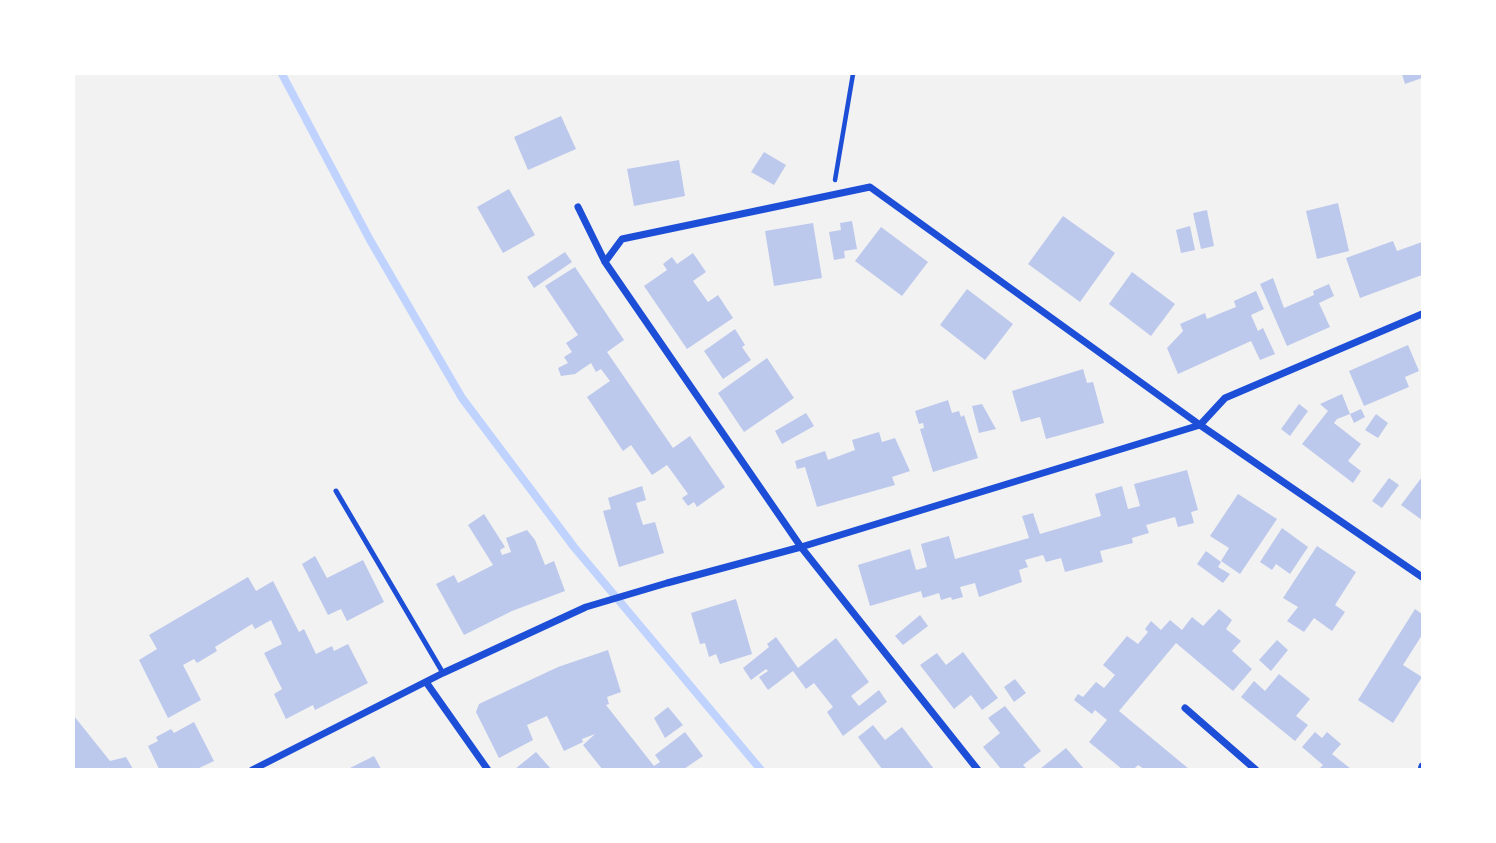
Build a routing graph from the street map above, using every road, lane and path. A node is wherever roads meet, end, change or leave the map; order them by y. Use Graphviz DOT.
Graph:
graph roads {
  1 [pos="853,74"];
  2 [pos="833,195"];
  3 [pos="578,207"];
  4 [pos="605,262"];
  5 [pos="1423,314"];
  6 [pos="1200,425"];
  7 [pos="336,491"];
  8 [pos="802,547"];
  9 [pos="1423,577"];
  10 [pos="443,673"];
  11 [pos="426,682"];
  12 [pos="1185,708"];
  13 [pos="252,769"];
  14 [pos="488,769"];
  15 [pos="978,769"];
  16 [pos="1256,769"];
  1 -- 2 [label="path"];
  2 -- 4 [label="street"];
  2 -- 6 [label="street"];
  3 -- 4 [label="street"];
  4 -- 8 [label="street"];
  5 -- 6 [label="street"];
  6 -- 8 [label="street"];
  6 -- 9 [label="street"];
  7 -- 10 [label="lane"];
  8 -- 10 [label="street"];
  8 -- 15 [label="street"];
  10 -- 11 [label="street"];
  11 -- 13 [label="street"];
  11 -- 14 [label="street"];
  12 -- 16 [label="street"];
}
